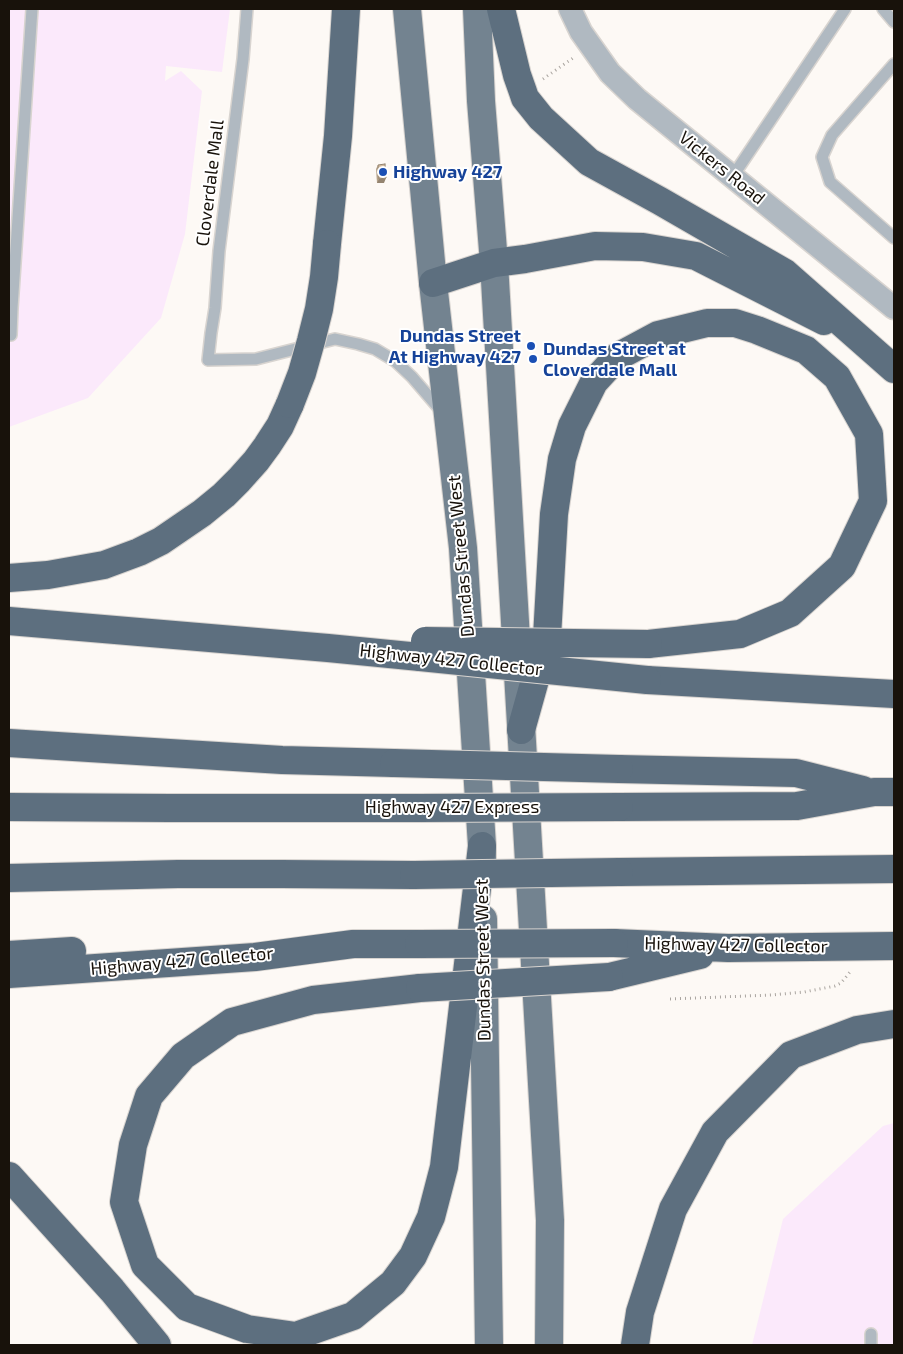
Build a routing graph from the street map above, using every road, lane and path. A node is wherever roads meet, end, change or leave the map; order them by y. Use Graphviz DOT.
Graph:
graph roads {
  1 [pos="32,9"];
  2 [pos="247,9"];
  3 [pos="346,9"];
  4 [pos="407,9"];
  5 [pos="477,9"];
  6 [pos="501,9"];
  7 [pos="570,9"];
  8 [pos="845,9"];
  9 [pos="883,9"];
  10 [pos="894,22"];
  11 [pos="894,64"];
  12 [pos="733,176"];
  13 [pos="894,238"];
  14 [pos="494,263"];
  15 [pos="433,283"];
  16 [pos="894,308"];
  17 [pos="9,335"];
  18 [pos="861,340"];
  19 [pos="894,369"];
  20 [pos="448,418"];
  21 [pos="9,578"];
  22 [pos="9,621"];
  23 [pos="422,649"];
  24 [pos="894,694"];
  25 [pos="521,730"];
  26 [pos="9,743"];
  27 [pos="884,792"];
  28 [pos="9,807"];
  29 [pos="482,846"];
  30 [pos="894,869"];
  31 [pos="9,878"];
  32 [pos="353,944"];
  33 [pos="867,946"];
  34 [pos="894,946"];
  35 [pos="728,948"];
  36 [pos="9,955"];
  37 [pos="9,974"];
  38 [pos="670,999"];
  39 [pos="894,1024"];
  40 [pos="9,1176"];
  41 [pos="157,1345"];
  42 [pos="489,1345"];
  43 [pos="549,1345"];
  44 [pos="635,1345"];
  1 -- 17 [label="lane"];
  2 -- 20 [label="lane, Cloverdale Mall"];
  3 -- 21 [label="highway, bridge"];
  4 -- 15 [label="main road, Dundas Street West"];
  5 -- 14 [label="main road"];
  6 -- 18 [label="highway"];
  7 -- 12 [label="street, Vickers Road"];
  8 -- 12 [label="lane"];
  9 -- 10 [label="lane"];
  11 -- 13 [label="lane"];
  12 -- 16 [label="street, Vickers Road"];
  14 -- 15 [label="highway"];
  14 -- 18 [label="highway"];
  14 -- 25 [label="main road"];
  15 -- 20 [label="main road, Dundas Street West"];
  18 -- 19 [label="highway"];
  20 -- 29 [label="main road, Dundas Street West"];
  22 -- 23 [label="highway, Highway 427 Collector"];
  23 -- 24 [label="highway, Highway 427 Collector, bridge"];
  23 -- 25 [label="highway, bridge"];
  25 -- 43 [label="main road"];
  26 -- 27 [label="highway, bridge"];
  27 -- 28 [label="highway, Highway 427 Express, bridge"];
  29 -- 35 [label="highway, bridge"];
  29 -- 42 [label="main road, Dundas Street West"];
  30 -- 31 [label="highway, bridge"];
  32 -- 35 [label="highway, Highway 427 Collector, bridge"];
  32 -- 36 [label="highway"];
  32 -- 37 [label="highway, Highway 427 Collector"];
  33 -- 34 [label="highway, Highway 427 Collector"];
  33 -- 35 [label="highway, Highway 427 Collector"];
  33 -- 38 [label="path"];
  39 -- 44 [label="highway"];
  40 -- 41 [label="highway"];
}
